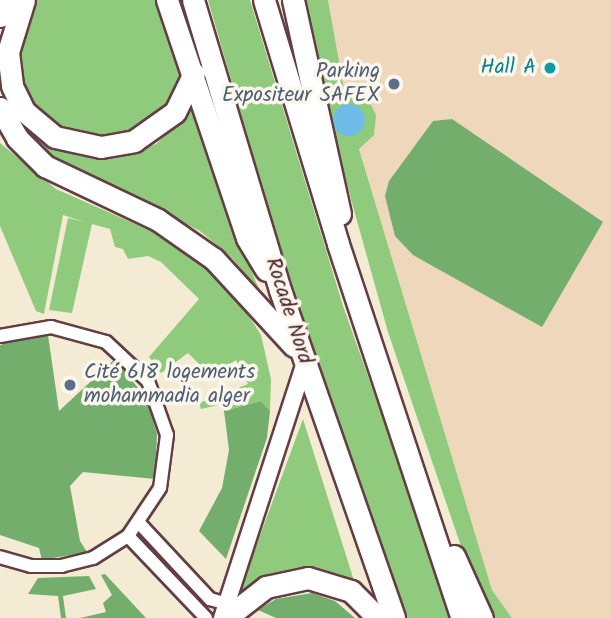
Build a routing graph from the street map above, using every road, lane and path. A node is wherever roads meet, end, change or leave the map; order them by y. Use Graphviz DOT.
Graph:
graph roads {
  1 [pos="6,0"];
  2 [pos="24,0"];
  3 [pos="167,0"];
  4 [pos="193,0"];
  5 [pos="264,0"];
  6 [pos="293,0"];
  7 [pos="0,16"];
  8 [pos="194,73"];
  9 [pos="0,108"];
  10 [pos="280,290"];
  11 [pos="0,336"];
  12 [pos="368,336"];
  13 [pos="304,360"];
  14 [pos="399,424"];
  15 [pos="140,524"];
  16 [pos="128,536"];
  17 [pos="0,557"];
  18 [pos="225,613"];
  19 [pos="206,618"];
  20 [pos="378,618"];
  21 [pos="394,618"];
  22 [pos="462,618"];
  23 [pos="482,618"];
  1 -- 7 [label="highway"];
  2 -- 8 [label="highway"];
  3 -- 8 [label="highway"];
  4 -- 10 [label="highway, Rocade Nord"];
  5 -- 12 [label="highway"];
  6 -- 12 [label="highway"];
  8 -- 10 [label="highway"];
  9 -- 13 [label="highway"];
  10 -- 13 [label="highway, Rocade Nord"];
  11 -- 15 [label="street"];
  12 -- 14 [label="highway"];
  13 -- 18 [label="street"];
  13 -- 21 [label="highway, Rocade Nord"];
  14 -- 22 [label="highway"];
  14 -- 23 [label="highway"];
  15 -- 16 [label="street"];
  15 -- 18 [label="street"];
  16 -- 17 [label="street"];
  16 -- 19 [label="street"];
  18 -- 20 [label="highway"];
}
